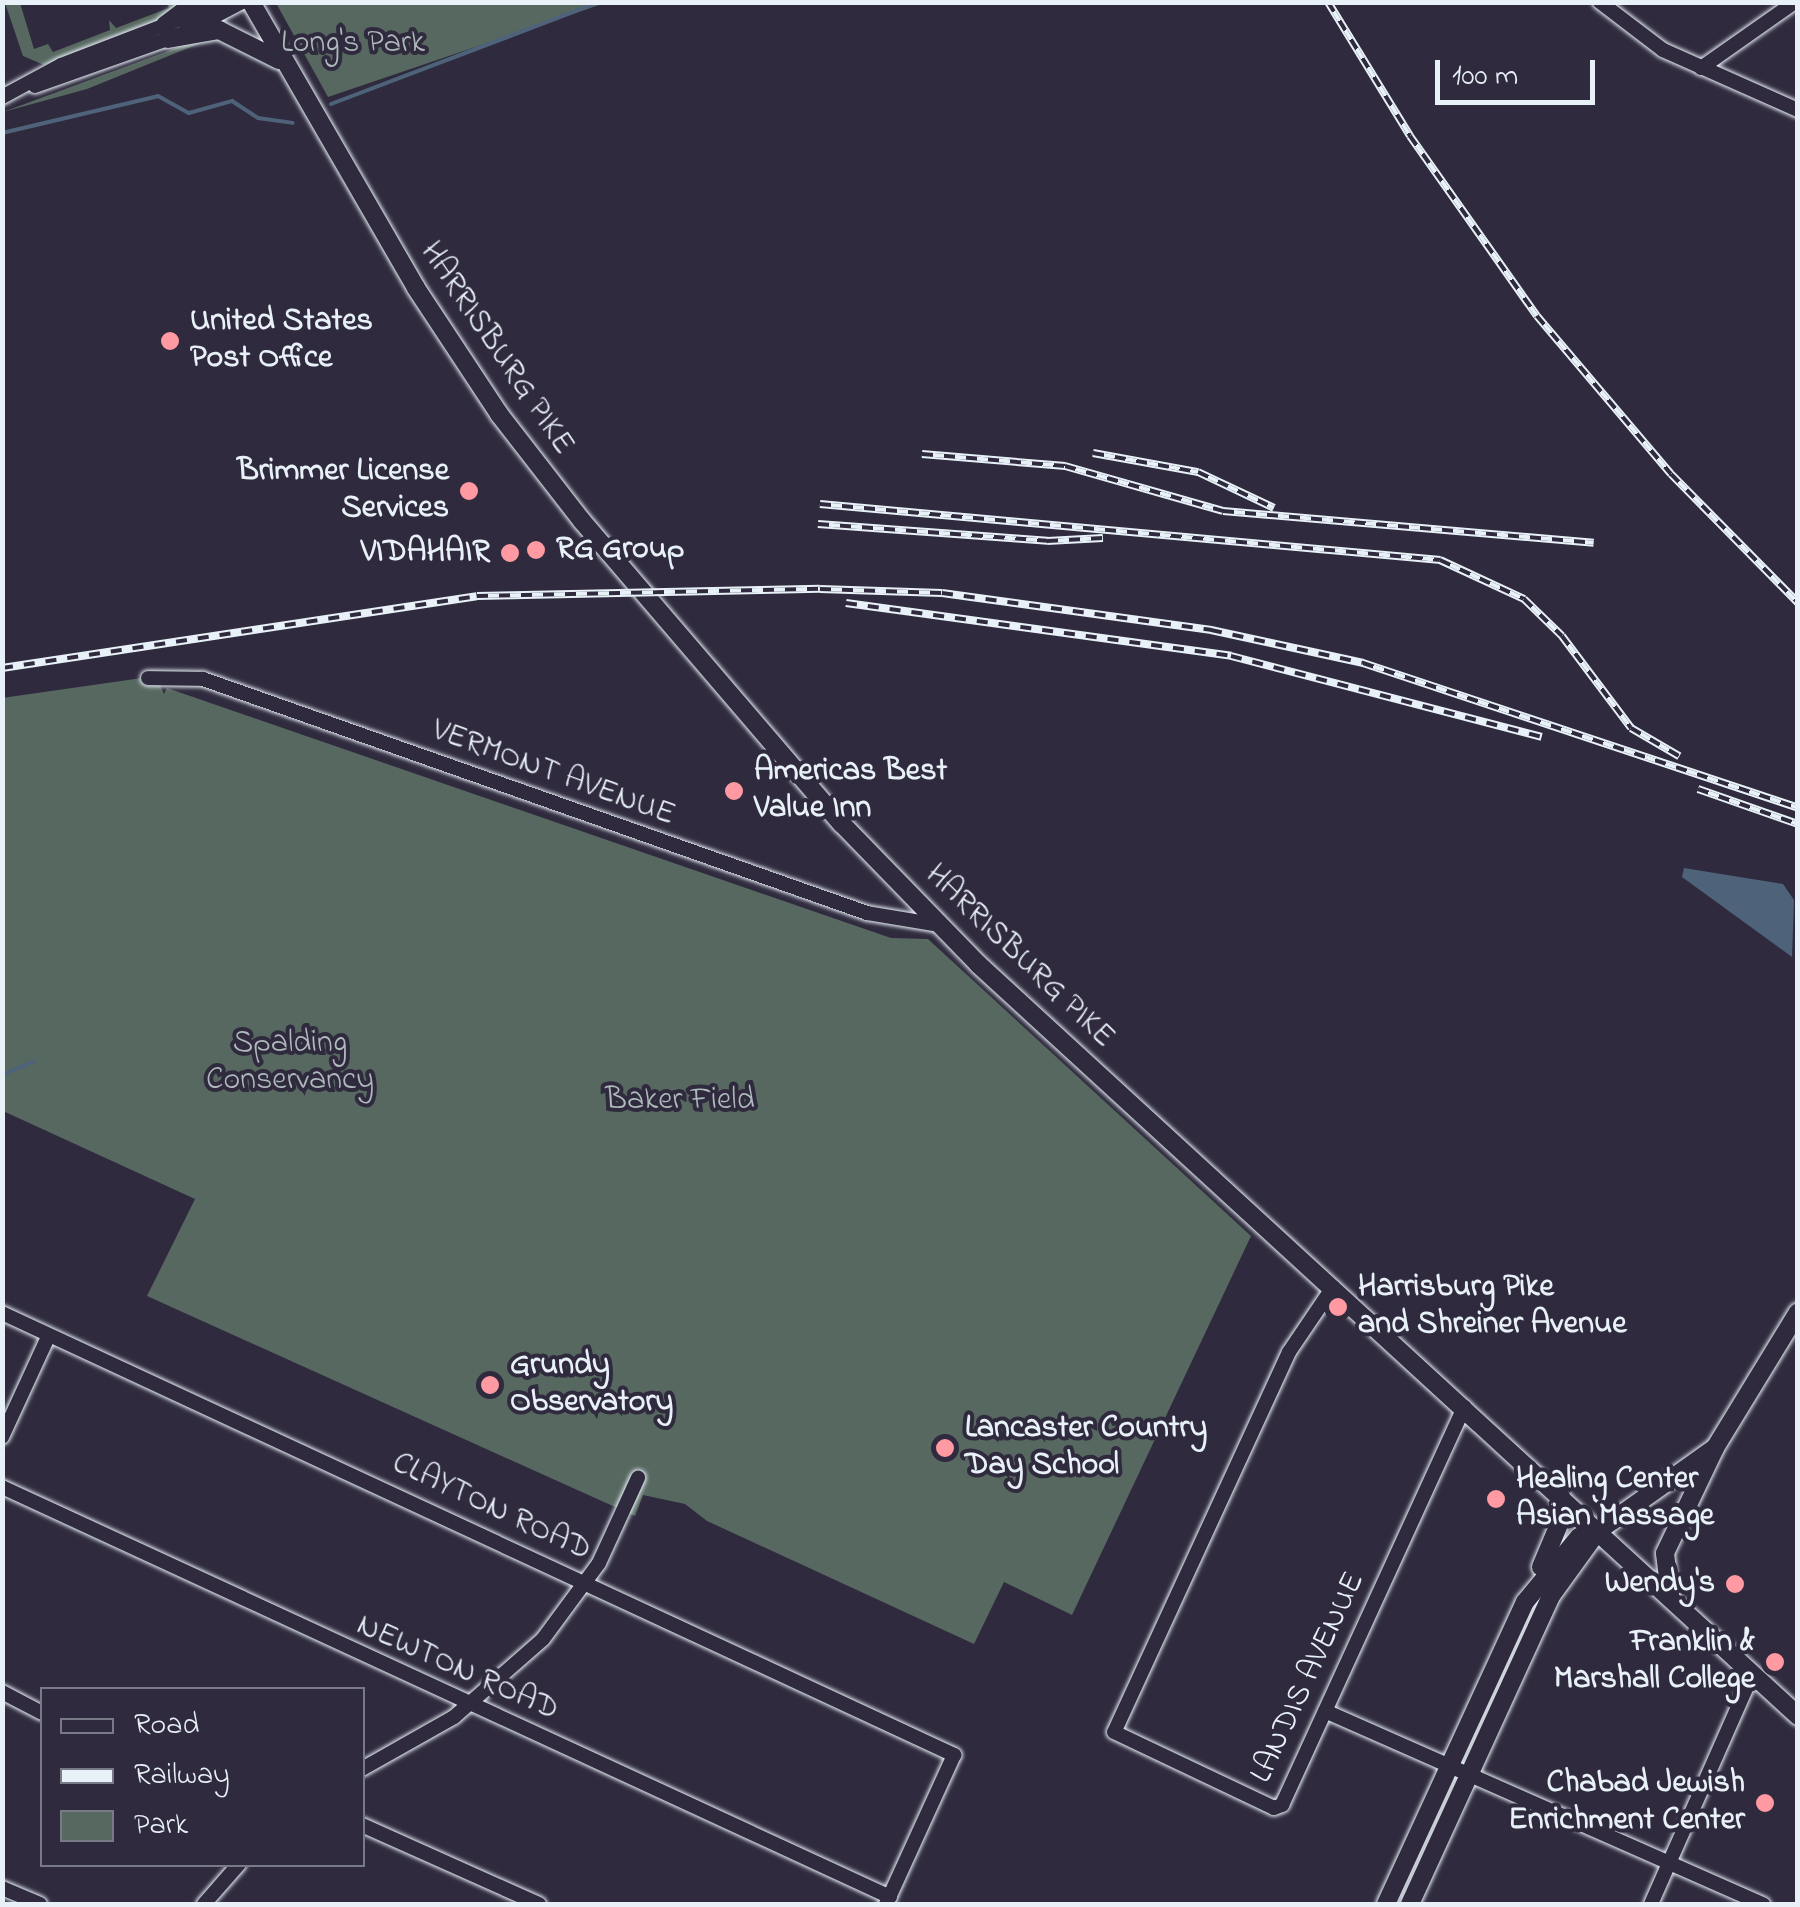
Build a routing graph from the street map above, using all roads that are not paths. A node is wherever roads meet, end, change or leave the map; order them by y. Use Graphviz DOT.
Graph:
graph roads {
  1 [pos="195,2"];
  2 [pos="224,2"];
  3 [pos="242,2"];
  4 [pos="251,2"];
  5 [pos="1600,2"];
  6 [pos="1795,2"];
  7 [pos="167,32"];
  8 [pos="285,65"];
  9 [pos="1701,68"];
  10 [pos="2,97"];
  11 [pos="1798,110"];
  12 [pos="148,678"];
  13 [pos="939,925"];
  14 [pos="1332,1287"];
  15 [pos="1798,1312"];
  16 [pos="2,1314"];
  17 [pos="49,1335"];
  18 [pos="1464,1407"];
  19 [pos="2,1438"];
  20 [pos="1715,1448"];
  21 [pos="638,1478"];
  22 [pos="2,1487"];
  23 [pos="1561,1496"];
  24 [pos="1598,1531"];
  25 [pos="586,1582"];
  26 [pos="1672,1600"];
  27 [pos="1525,1602"];
  28 [pos="1752,1675"];
  29 [pos="2,1692"];
  30 [pos="471,1704"];
  31 [pos="1325,1711"];
  32 [pos="40,1712"];
  33 [pos="1798,1716"];
  34 [pos="1450,1766"];
  35 [pos="365,1767"];
  36 [pos="1470,1775"];
  37 [pos="365,1826"];
  38 [pos="1670,1863"];
  39 [pos="235,1867"];
  40 [pos="2,1888"];
  41 [pos="888,1901"];
  42 [pos="40,1904"];
  43 [pos="204,1904"];
  44 [pos="539,1904"];
  45 [pos="1386,1904"];
  46 [pos="1410,1904"];
  47 [pos="1651,1904"];
  48 [pos="1763,1904"];
  1 -- 7 [label="main road"];
  2 -- 7 [label="street"];
  3 -- 7 [label="street"];
  4 -- 8 [label="main road, HARRISBURG PIKE"];
  5 -- 9 [label="street"];
  6 -- 9 [label="street"];
  7 -- 8 [label="main road"];
  7 -- 10 [label="street"];
  8 -- 13 [label="main road, HARRISBURG PIKE"];
  9 -- 11 [label="street"];
  12 -- 13 [label="street, VERMONT AVENUE"];
  13 -- 14 [label="main road, HARRISBURG PIKE"];
  14 -- 18 [label="main road, HARRISBURG PIKE"];
  14 -- 31 [label="street, LANDIS AVENUE"];
  15 -- 20 [label="main road"];
  16 -- 17 [label="street, CLAYTON ROAD"];
  17 -- 19 [label="street"];
  17 -- 25 [label="street, CLAYTON ROAD"];
  18 -- 23 [label="main road, HARRISBURG PIKE"];
  18 -- 31 [label="street, LANDIS AVENUE"];
  20 -- 24 [label="main road"];
  20 -- 26 [label="main road"];
  21 -- 25 [label="street"];
  22 -- 30 [label="street, NEWTON ROAD"];
  23 -- 24 [label="main road, HARRISBURG PIKE"];
  23 -- 27 [label="main road"];
  24 -- 26 [label="main road, HARRISBURG PIKE"];
  24 -- 27 [label="main road"];
  24 -- 36 [label="main road"];
  25 -- 30 [label="street"];
  25 -- 41 [label="street, CLAYTON ROAD"];
  26 -- 28 [label="main road, HARRISBURG PIKE"];
  27 -- 34 [label="main road"];
  28 -- 33 [label="main road, HARRISBURG PIKE"];
  28 -- 38 [label="street"];
  29 -- 32 [label="street"];
  30 -- 35 [label="street"];
  30 -- 41 [label="street, NEWTON ROAD"];
  31 -- 34 [label="street"];
  34 -- 36 [label="street"];
  34 -- 45 [label="main road"];
  36 -- 38 [label="street"];
  36 -- 46 [label="main road"];
  37 -- 44 [label="street"];
  38 -- 47 [label="street"];
  38 -- 48 [label="street"];
  39 -- 43 [label="street"];
  40 -- 42 [label="street"];
}
